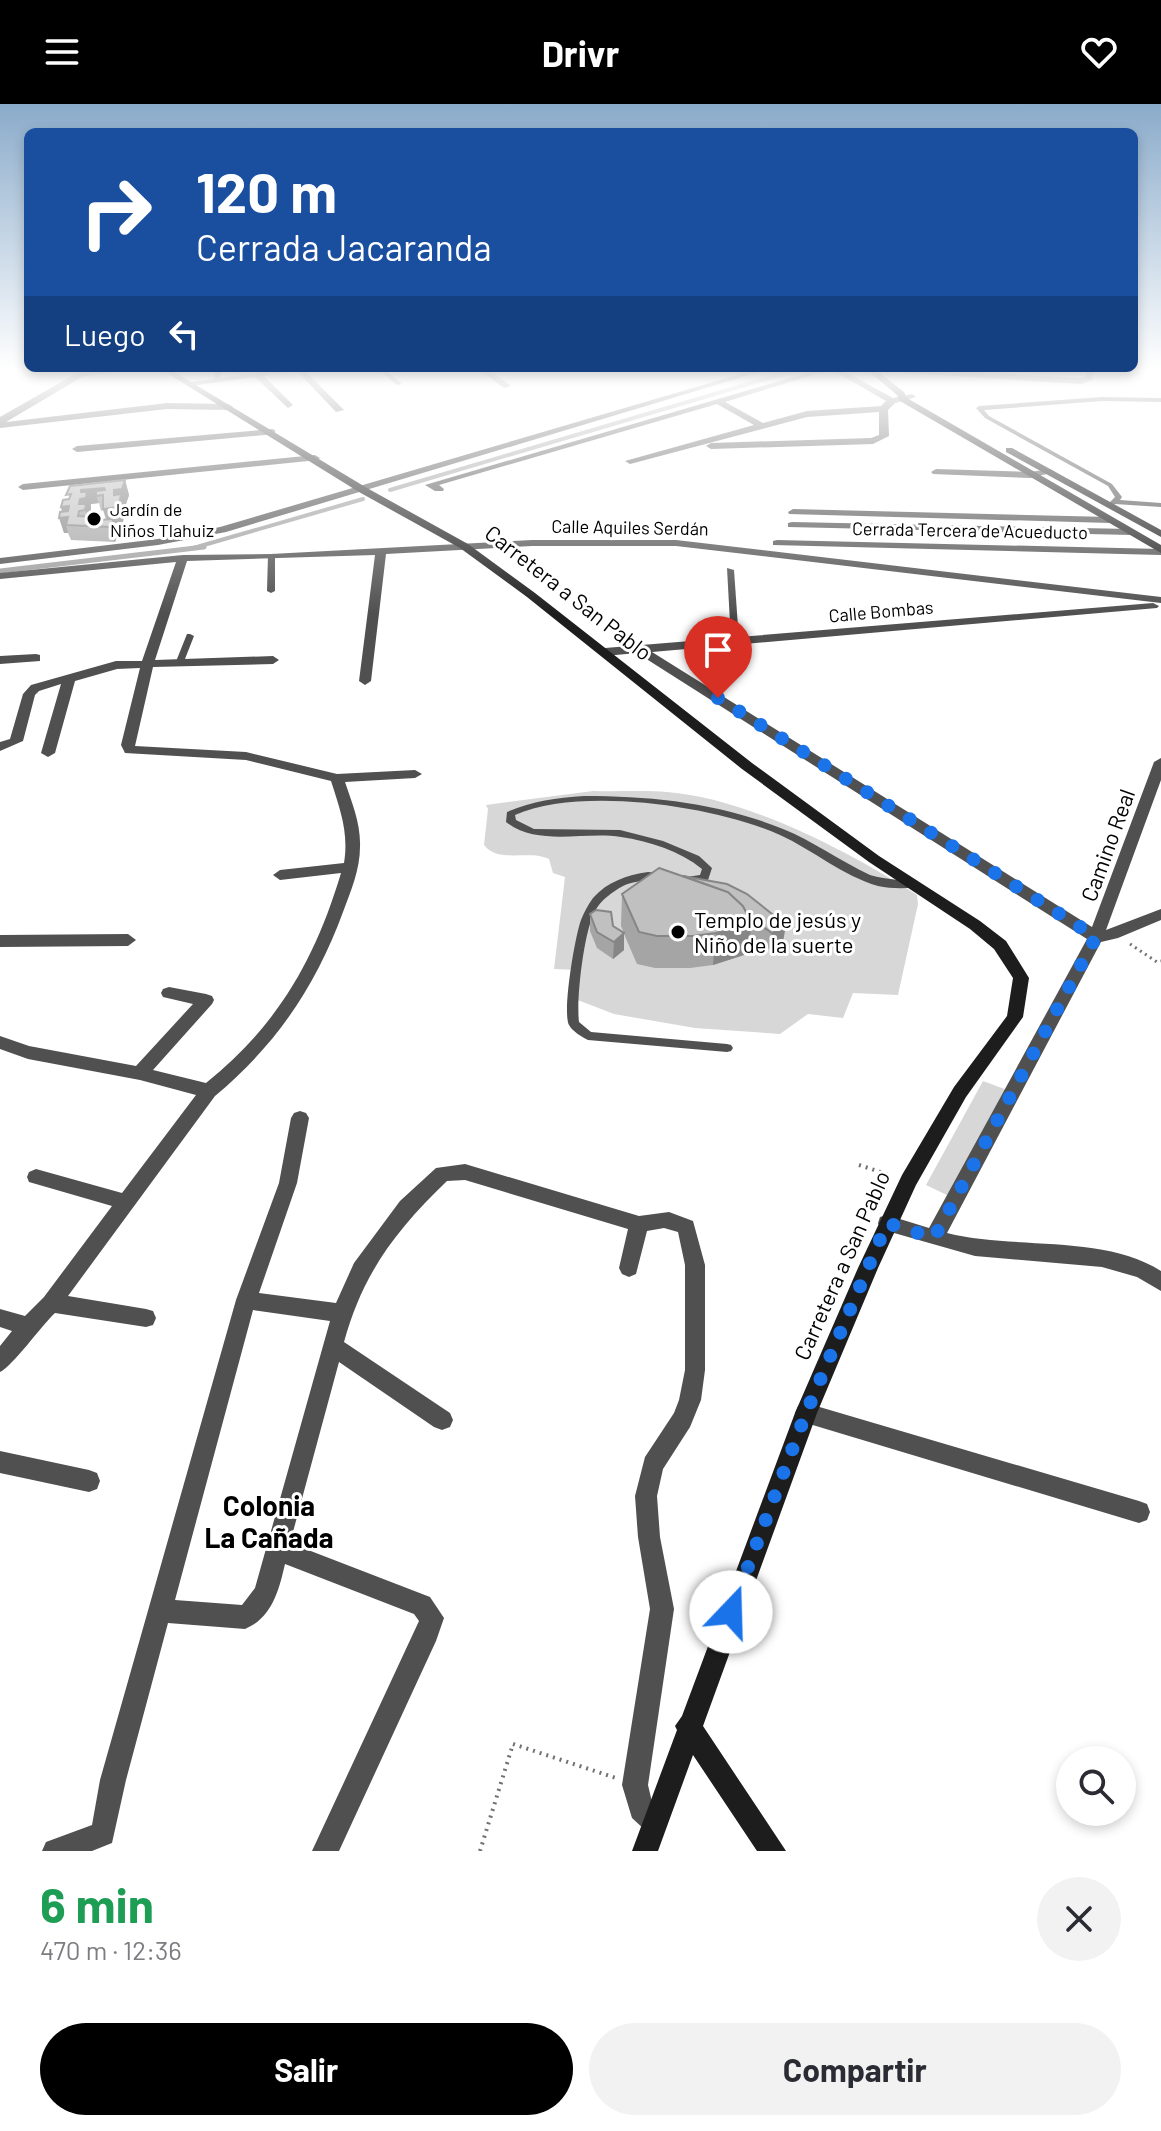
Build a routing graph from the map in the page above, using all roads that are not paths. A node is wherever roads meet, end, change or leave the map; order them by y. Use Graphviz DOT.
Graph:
graph roads {
  1 [pos="304,452"];
  2 [pos="491,452"];
  3 [pos="544,452"];
  4 [pos="670,452"];
  5 [pos="991,452"];
  6 [pos="1009,452"];
  7 [pos="1049,452"];
  8 [pos="315,458"];
  9 [pos="630,461"];
  10 [pos="936,472"];
  11 [pos="1050,472"];
  12 [pos="1030,475"];
  13 [pos="23,487"];
  14 [pos="439,489"];
  15 [pos="363,490"];
  16 [pos="1112,503"];
  17 [pos="1161,505"];
  18 [pos="793,512"];
  19 [pos="1110,520"];
  20 [pos="792,525"];
  21 [pos="1131,532"];
  22 [pos="1161,534"];
  23 [pos="777,543"];
  24 [pos="464,546"];
  25 [pos="1161,551"];
  26 [pos="381,552"];
  27 [pos="271,557"];
  28 [pos="183,558"];
  29 [pos="0,561"];
  30 [pos="730,570"];
  31 [pos="0,576"];
  32 [pos="271,591"];
  33 [pos="1161,603"];
  34 [pos="190,636"];
  35 [pos="735,641"];
  36 [pos="639,649"];
  37 [pos="605,652"];
  38 [pos="36,658"];
  39 [pos="0,660"];
  40 [pos="273,660"];
  41 [pos="179,664"];
  42 [pos="147,665"];
  43 [pos="69,679"];
  44 [pos="365,681"];
  45 [pos="0,747"];
  46 [pos="48,753"];
  47 [pos="1161,762"];
  48 [pos="415,774"];
  49 [pos="337,778"];
  50 [pos="351,867"];
  51 [pos="280,875"];
  52 [pos="915,885"];
  53 [pos="1161,914"];
  54 [pos="1105,935"];
  55 [pos="128,940"];
  56 [pos="0,941"];
  57 [pos="169,993"];
  58 [pos="0,1042"];
  59 [pos="727,1048"];
  60 [pos="140,1073"];
  61 [pos="209,1091"];
  62 [pos="300,1118"];
  63 [pos="36,1177"];
  64 [pos="128,1203"];
  65 [pos="887,1223"];
  66 [pos="639,1224"];
  67 [pos="934,1238"];
  68 [pos="629,1268"];
  69 [pos="1161,1282"];
  70 [pos="246,1300"];
  71 [pos="51,1303"];
  72 [pos="342,1313"];
  73 [pos="0,1318"];
  74 [pos="146,1318"];
  75 [pos="28,1326"];
  76 [pos="332,1346"];
  77 [pos="0,1362"];
  78 [pos="806,1413"];
  79 [pos="442,1420"];
  80 [pos="0,1462"];
  81 [pos="89,1481"];
  82 [pos="1139,1512"];
  83 [pos="277,1549"];
  84 [pos="160,1611"];
  85 [pos="688,1726"];
  86 [pos="654,1821"];
  87 [pos="55,1851"];
  88 [pos="325,1851"];
  89 [pos="645,1851"];
  90 [pos="773,1851"];
  1 -- 8 [label="main road, Carretera a San Pablo"];
  2 -- 15 [label="street"];
  3 -- 14 [label="street"];
  4 -- 9 [label="street"];
  5 -- 12 [label="main road"];
  6 -- 11 [label="main road"];
  7 -- 16 [label="lane"];
  8 -- 13 [label="street"];
  8 -- 15 [label="main road, Carretera a San Pablo"];
  10 -- 12 [label="street"];
  11 -- 12 [label="street"];
  11 -- 16 [label="main road"];
  12 -- 19 [label="main road"];
  15 -- 24 [label="main road, Carretera a San Pablo"];
  15 -- 29 [label="street"];
  16 -- 17 [label="lane"];
  16 -- 22 [label="main road"];
  18 -- 19 [label="street"];
  19 -- 21 [label="main road"];
  20 -- 21 [label="street"];
  21 -- 25 [label="main road"];
  23 -- 25 [label="street, Cerrada Tercera de Acueducto"];
  24 -- 26 [label="street, Calle Aquiles Serdán"];
  24 -- 33 [label="street, Calle Aquiles Serdán"];
  24 -- 37 [label="main road, Carretera a San Pablo"];
  26 -- 27 [label="street, Calle Aquiles Serdán"];
  26 -- 44 [label="street"];
  27 -- 28 [label="street, Calle Aquiles Serdán"];
  27 -- 32 [label="lane"];
  28 -- 31 [label="street, Calle Aquiles Serdán"];
  28 -- 42 [label="street"];
  30 -- 35 [label="lane"];
  33 -- 35 [label="street, Calle Bombas"];
  34 -- 41 [label="lane"];
  35 -- 36 [label="street, Calle Bombas"];
  36 -- 37 [label="street, Calle Bombas"];
  36 -- 54 [label="street"];
  37 -- 52 [label="main road, Carretera a San Pablo"];
  38 -- 39 [label="street"];
  40 -- 41 [label="street"];
  41 -- 42 [label="street"];
  42 -- 43 [label="street"];
  42 -- 49 [label="street"];
  43 -- 45 [label="street"];
  43 -- 46 [label="street"];
  47 -- 54 [label="street, Camino Real"];
  48 -- 49 [label="street"];
  49 -- 50 [label="street"];
  50 -- 51 [label="street"];
  50 -- 61 [label="street"];
  52 -- 59 [label="lane"];
  52 -- 65 [label="main road, Carretera a San Pablo"];
  53 -- 54 [label="street"];
  54 -- 67 [label="street, Camino Real"];
  55 -- 56 [label="street"];
  57 -- 60 [label="street"];
  58 -- 60 [label="street"];
  60 -- 61 [label="street"];
  61 -- 64 [label="street"];
  62 -- 70 [label="street"];
  63 -- 64 [label="street"];
  64 -- 71 [label="street"];
  65 -- 67 [label="street"];
  65 -- 78 [label="main road, Carretera a San Pablo"];
  66 -- 68 [label="street"];
  66 -- 72 [label="street"];
  66 -- 86 [label="street"];
  67 -- 69 [label="street"];
  70 -- 72 [label="street"];
  70 -- 84 [label="street"];
  71 -- 74 [label="street"];
  71 -- 75 [label="street"];
  72 -- 76 [label="street"];
  73 -- 75 [label="street"];
  75 -- 77 [label="street"];
  76 -- 79 [label="street"];
  76 -- 83 [label="street"];
  78 -- 82 [label="street"];
  78 -- 85 [label="main road, Carretera a San Pablo"];
  80 -- 81 [label="street"];
  83 -- 84 [label="street"];
  83 -- 88 [label="street"];
  84 -- 87 [label="street"];
  85 -- 86 [label="main road, Carretera a San Pablo"];
  85 -- 90 [label="main road"];
  86 -- 89 [label="main road, Carretera a San Pablo"];
}
